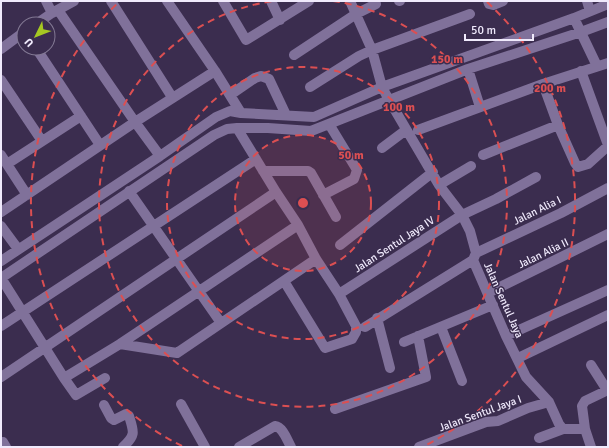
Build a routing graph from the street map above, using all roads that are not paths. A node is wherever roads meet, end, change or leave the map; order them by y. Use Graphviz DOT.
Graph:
graph roads {
  1 [pos="46,1"];
  2 [pos="74,1"];
  3 [pos="110,1"];
  4 [pos="167,1"];
  5 [pos="223,1"];
  6 [pos="271,1"];
  7 [pos="309,1"];
  8 [pos="350,1"];
  9 [pos="488,1"];
  10 [pos="503,1"];
  11 [pos="376,4"];
  12 [pos="608,4"];
  13 [pos="588,6"];
  14 [pos="55,11"];
  15 [pos="356,14"];
  16 [pos="470,14"];
  17 [pos="48,16"];
  18 [pos="574,18"];
  19 [pos="280,20"];
  20 [pos="608,22"];
  21 [pos="581,32"];
  22 [pos="16,38"];
  23 [pos="1,48"];
  24 [pos="372,50"];
  25 [pos="294,55"];
  26 [pos="41,56"];
  27 [pos="608,63"];
  28 [pos="597,66"];
  29 [pos="468,69"];
  30 [pos="215,71"];
  31 [pos="581,71"];
  32 [pos="1,80"];
  33 [pos="543,84"];
  34 [pos="310,87"];
  35 [pos="382,87"];
  36 [pos="230,95"];
  37 [pos="172,97"];
  38 [pos="389,100"];
  39 [pos="480,107"];
  40 [pos="230,111"];
  41 [pos="241,113"];
  42 [pos="286,115"];
  43 [pos="81,116"];
  44 [pos="135,122"];
  45 [pos="329,124"];
  46 [pos="558,125"];
  47 [pos="232,128"];
  48 [pos="406,130"];
  49 [pos="418,130"];
  50 [pos="42,141"];
  51 [pos="100,145"];
  52 [pos="608,146"];
  53 [pos="382,148"];
  54 [pos="1,155"];
  55 [pos="483,155"];
  56 [pos="160,156"];
  57 [pos="256,159"];
  58 [pos="7,164"];
  59 [pos="471,166"];
  60 [pos="263,171"];
  61 [pos="432,172"];
  62 [pos="536,177"];
  63 [pos="439,185"];
  64 [pos="608,188"];
  65 [pos="129,191"];
  66 [pos="276,192"];
  67 [pos="27,195"];
  68 [pos="324,195"];
  69 [pos="1,212"];
  70 [pos="462,215"];
  71 [pos="336,216"];
  72 [pos="298,225"];
  73 [pos="1,226"];
  74 [pos="153,226"];
  75 [pos="608,235"];
  76 [pos="340,245"];
  77 [pos="18,249"];
  78 [pos="475,256"];
  79 [pos="176,259"];
  80 [pos="316,259"];
  81 [pos="1,260"];
  82 [pos="4,276"];
  83 [pos="284,281"];
  84 [pos="608,290"];
  85 [pos="199,292"];
  86 [pos="488,293"];
  87 [pos="339,294"];
  88 [pos="493,305"];
  89 [pos="24,312"];
  90 [pos="608,315"];
  91 [pos="377,318"];
  92 [pos="221,323"];
  93 [pos="1,326"];
  94 [pos="365,327"];
  95 [pos="441,327"];
  96 [pos="418,336"];
  97 [pos="506,336"];
  98 [pos="404,342"];
  99 [pos="120,344"];
  100 [pos="46,347"];
  101 [pos="518,358"];
  102 [pos="592,365"];
  103 [pos="390,368"];
  104 [pos="1,377"];
  105 [pos="64,378"];
  106 [pos="105,378"];
  107 [pos="462,381"];
  108 [pos="608,390"];
  109 [pos="549,402"];
  110 [pos="181,404"];
  111 [pos="104,405"];
  112 [pos="335,409"];
  113 [pos="585,428"];
  114 [pos="563,429"];
  115 [pos="539,438"];
  116 [pos="122,447"];
  117 [pos="205,447"];
  118 [pos="239,447"];
  119 [pos="291,447"];
  120 [pos="419,447"];
  121 [pos="591,447"];
  1 -- 14 [label="street"];
  2 -- 14 [label="street"];
  3 -- 37 [label="street"];
  4 -- 30 [label="street"];
  5 -- 19 [label="street"];
  6 -- 19 [label="street"];
  7 -- 19 [label="street"];
  8 -- 15 [label="street, Jalan Sentul Jaya"];
  9 -- 10 [label="street"];
  11 -- 15 [label="street"];
  12 -- 13 [label="street"];
  13 -- 18 [label="street"];
  14 -- 17 [label="street"];
  14 -- 44 [label="street"];
  15 -- 24 [label="street, Jalan Sentul Jaya"];
  15 -- 25 [label="street"];
  16 -- 24 [label="street"];
  18 -- 21 [label="street"];
  18 -- 35 [label="street"];
  20 -- 21 [label="street"];
  21 -- 28 [label="street"];
  21 -- 29 [label="street"];
  22 -- 23 [label="street"];
  24 -- 34 [label="street"];
  24 -- 35 [label="street, Jalan Sentul Jaya"];
  26 -- 43 [label="street"];
  27 -- 28 [label="street"];
  28 -- 31 [label="street"];
  29 -- 38 [label="street"];
  29 -- 39 [label="street"];
  30 -- 36 [label="street"];
  30 -- 37 [label="street"];
  31 -- 33 [label="street"];
  31 -- 52 [label="street"];
  32 -- 50 [label="street"];
  33 -- 39 [label="street"];
  33 -- 46 [label="street"];
  35 -- 38 [label="street, Jalan Sentul Jaya"];
  35 -- 42 [label="street"];
  36 -- 41 [label="street"];
  36 -- 42 [label="street"];
  37 -- 44 [label="street"];
  38 -- 45 [label="street"];
  38 -- 48 [label="street, Jalan Sentul Jaya"];
  39 -- 49 [label="street"];
  40 -- 41 [label="street"];
  40 -- 47 [label="street"];
  40 -- 56 [label="street"];
  41 -- 42 [label="street"];
  43 -- 50 [label="street"];
  43 -- 51 [label="street"];
  44 -- 51 [label="street"];
  44 -- 56 [label="street"];
  45 -- 47 [label="street"];
  45 -- 68 [label="street"];
  46 -- 52 [label="street"];
  46 -- 55 [label="street"];
  47 -- 57 [label="street"];
  47 -- 65 [label="street"];
  48 -- 53 [label="street"];
  48 -- 61 [label="street, Jalan Sentul Jaya"];
  50 -- 58 [label="street"];
  51 -- 67 [label="street"];
  54 -- 58 [label="street"];
  56 -- 77 [label="street"];
  57 -- 60 [label="street"];
  57 -- 74 [label="street"];
  58 -- 67 [label="street"];
  59 -- 63 [label="street"];
  60 -- 66 [label="street"];
  60 -- 68 [label="street"];
  61 -- 63 [label="street, Jalan Sentul Jaya"];
  61 -- 76 [label="street"];
  62 -- 70 [label="street, Jalan Sentul Jaya IV"];
  63 -- 70 [label="street, Jalan Sentul Jaya"];
  64 -- 78 [label="street, Jalan Alia I"];
  65 -- 74 [label="street"];
  65 -- 82 [label="street"];
  66 -- 72 [label="street"];
  66 -- 79 [label="street"];
  67 -- 69 [label="street"];
  68 -- 71 [label="street"];
  70 -- 78 [label="street, Jalan Sentul Jaya"];
  70 -- 87 [label="street, Jalan Sentul Jaya IV"];
  72 -- 80 [label="street"];
  72 -- 85 [label="street"];
  73 -- 77 [label="street"];
  74 -- 79 [label="street"];
  74 -- 89 [label="street"];
  75 -- 86 [label="street, Jalan Alia II"];
  77 -- 81 [label="street"];
  78 -- 86 [label="street, Jalan Sentul Jaya"];
  78 -- 91 [label="street, Jalan Alia I"];
  79 -- 85 [label="street"];
  79 -- 100 [label="street"];
  80 -- 83 [label="street"];
  80 -- 87 [label="street"];
  81 -- 82 [label="street"];
  82 -- 89 [label="street"];
  83 -- 87 [label="street"];
  83 -- 92 [label="street"];
  84 -- 97 [label="street"];
  85 -- 92 [label="street"];
  85 -- 99 [label="street"];
  86 -- 88 [label="street, Jalan Sentul Jaya"];
  88 -- 95 [label="street"];
  88 -- 97 [label="street, Jalan Sentul Jaya"];
  89 -- 93 [label="street"];
  89 -- 100 [label="street"];
  90 -- 101 [label="street"];
  91 -- 94 [label="street, Jalan Alia I"];
  91 -- 103 [label="street"];
  92 -- 99 [label="street"];
  95 -- 96 [label="street"];
  95 -- 107 [label="street"];
  96 -- 98 [label="street"];
  96 -- 112 [label="street"];
  97 -- 101 [label="street, Jalan Sentul Jaya"];
  99 -- 105 [label="street"];
  100 -- 104 [label="street"];
  100 -- 105 [label="street"];
  101 -- 109 [label="street, Jalan Sentul Jaya"];
  102 -- 108 [label="street"];
  105 -- 106 [label="street"];
  108 -- 113 [label="street"];
  109 -- 114 [label="street, Jalan Sentul Jaya"];
  109 -- 120 [label="street, Jalan Sentul Jaya I"];
  110 -- 117 [label="street"];
  111 -- 116 [label="street"];
  113 -- 114 [label="street"];
  113 -- 121 [label="street"];
  114 -- 115 [label="street"];
  118 -- 119 [label="street"];
}
